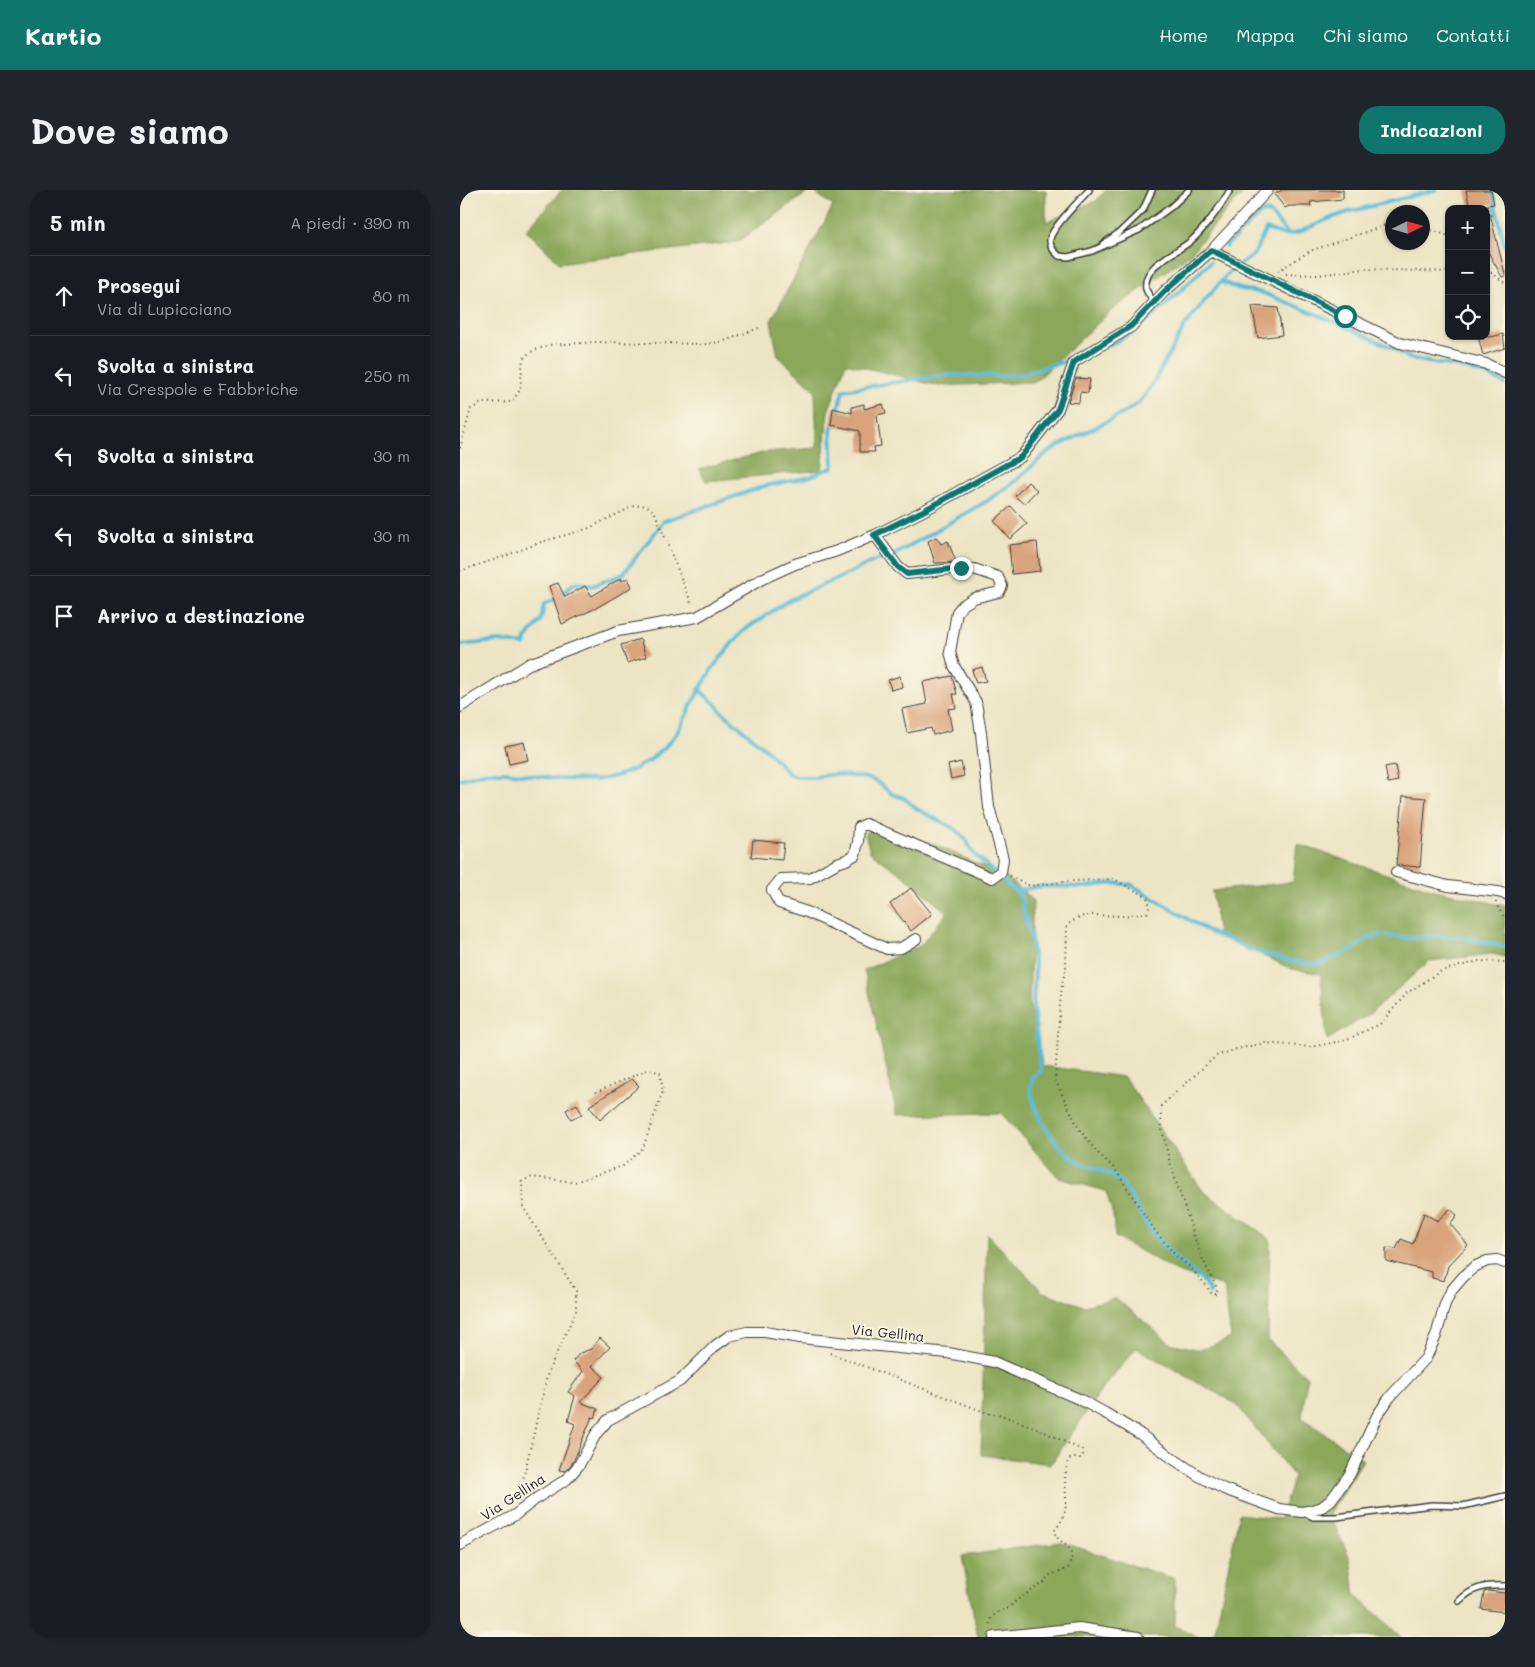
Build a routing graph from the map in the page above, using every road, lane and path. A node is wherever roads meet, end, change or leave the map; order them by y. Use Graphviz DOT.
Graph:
graph roads {
  1 [pos="1090,190"];
  2 [pos="1152,190"];
  3 [pos="1190,190"];
  4 [pos="1230,190"];
  5 [pos="1268,190"];
  6 [pos="1385,224"];
  7 [pos="1430,229"];
  8 [pos="1445,235"];
  9 [pos="1211,250"];
  10 [pos="1092,252"];
  11 [pos="1445,272"];
  12 [pos="1490,273"];
  13 [pos="1505,283"];
  14 [pos="1154,303"];
  15 [pos="759,328"];
  16 [pos="1505,373"];
  17 [pos="460,448"];
  18 [pos="877,538"];
  19 [pos="460,571"];
  20 [pos="697,617"];
  21 [pos="460,707"];
  22 [pos="1001,872"];
  23 [pos="1396,872"];
  24 [pos="1502,893"];
  25 [pos="1505,919"];
  26 [pos="916,939"];
  27 [pos="1505,962"];
  28 [pos="594,1093"];
  29 [pos="1505,1263"];
  30 [pos="827,1352"];
  31 [pos="1505,1496"];
  32 [pos="1302,1512"];
  33 [pos="515,1514"];
  34 [pos="460,1545"];
  35 [pos="1505,1586"];
  36 [pos="1459,1601"];
  37 [pos="999,1636"];
  38 [pos="1138,1637"];
  1 -- 10 [label="lane"];
  2 -- 10 [label="lane"];
  3 -- 10 [label="lane"];
  4 -- 14 [label="lane"];
  5 -- 9 [label="street"];
  6 -- 11 [label="path"];
  7 -- 8 [label="path"];
  9 -- 14 [label="street"];
  9 -- 16 [label="street"];
  12 -- 13 [label="path"];
  14 -- 18 [label="street"];
  15 -- 17 [label="path"];
  18 -- 20 [label="street"];
  18 -- 22 [label="street"];
  19 -- 20 [label="path"];
  20 -- 21 [label="street"];
  22 -- 26 [label="street"];
  22 -- 27 [label="path"];
  23 -- 24 [label="street"];
  24 -- 25 [label="path"];
  28 -- 33 [label="path"];
  29 -- 32 [label="street, Via Gellina"];
  30 -- 37 [label="path"];
  31 -- 32 [label="lane"];
  32 -- 33 [label="street, Via Gellina"];
  33 -- 34 [label="street, Via Gellina"];
  35 -- 36 [label="lane"];
  37 -- 38 [label="street"];
}
